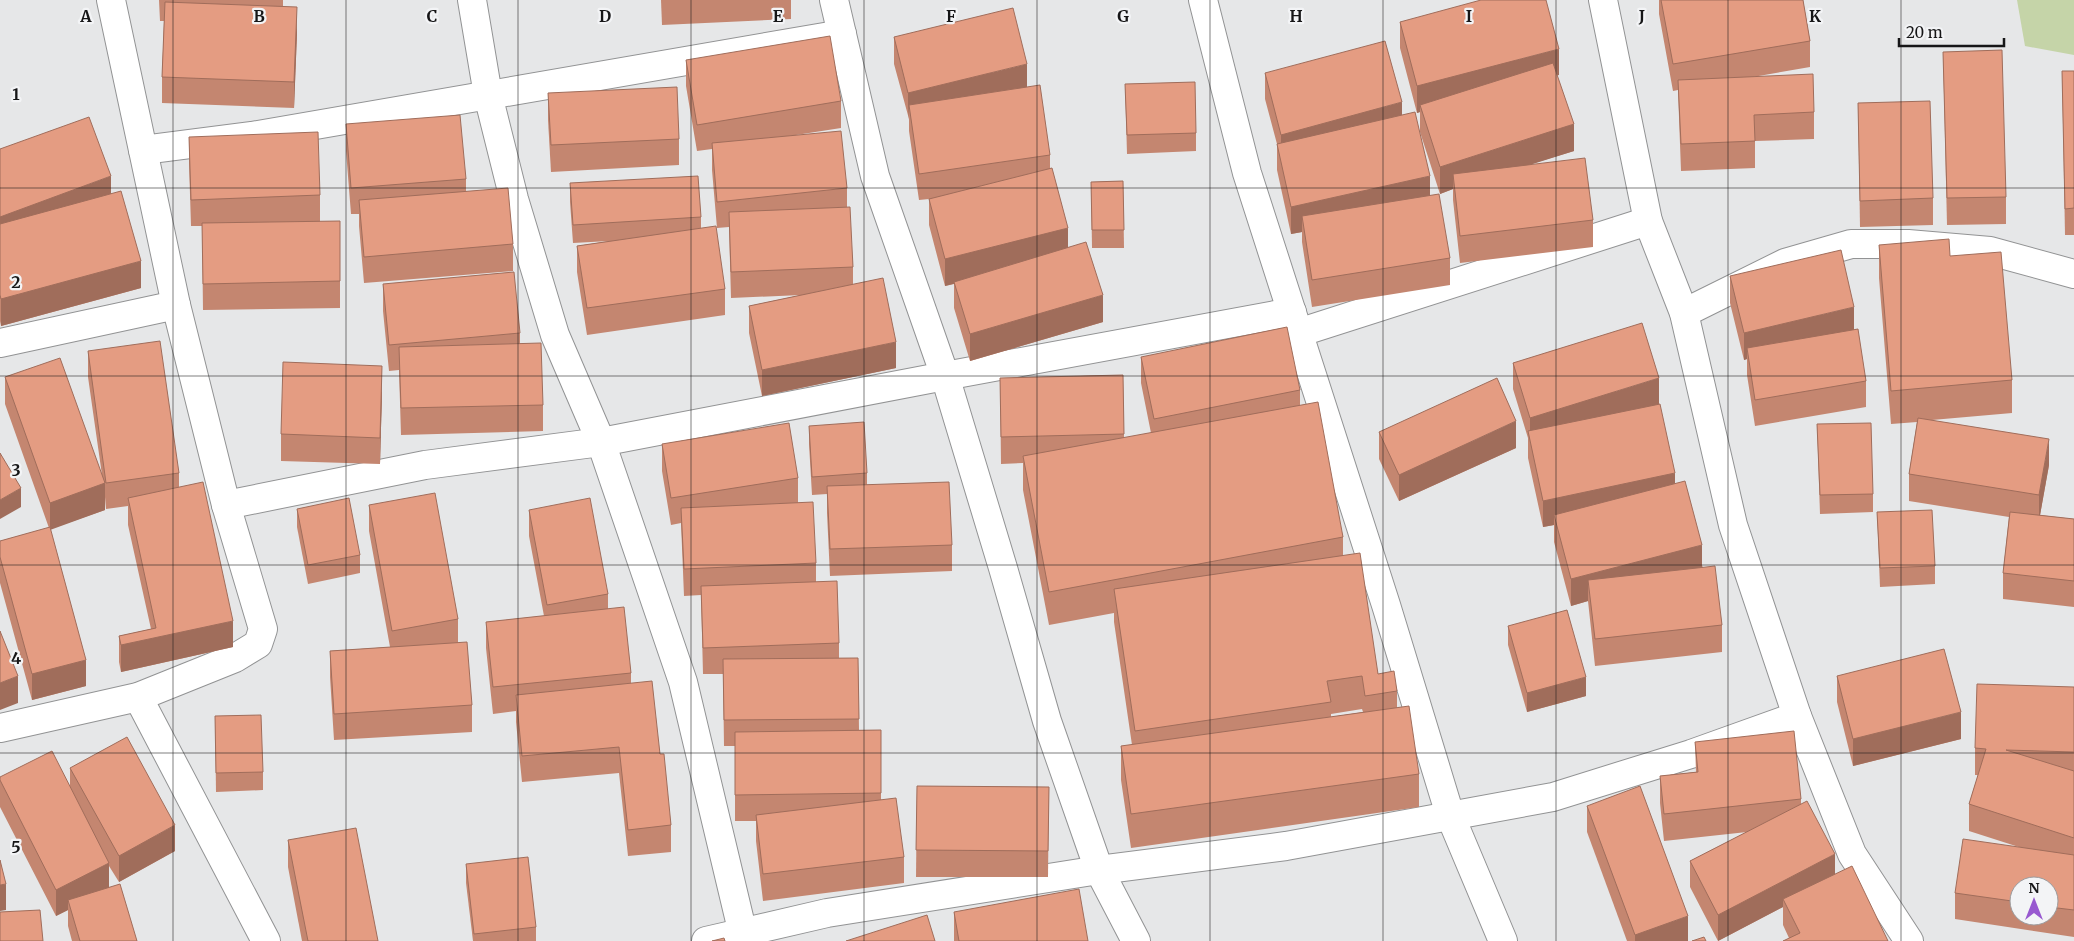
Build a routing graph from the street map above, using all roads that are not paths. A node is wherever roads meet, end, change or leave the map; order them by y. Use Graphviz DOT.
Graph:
graph roads {
  1 [pos="111,0"];
  2 [pos="472,0"];
  3 [pos="834,0"];
  4 [pos="1204,0"];
  5 [pos="1603,0"];
  6 [pos="842,34"];
  7 [pos="488,95"];
  8 [pos="144,150"];
  9 [pos="1648,221"];
  10 [pos="2074,274"];
  11 [pos="176,305"];
  12 [pos="1684,313"];
  13 [pos="1295,322"];
  14 [pos="0,344"];
  15 [pos="945,376"];
  16 [pos="600,442"];
  17 [pos="226,505"];
  18 [pos="138,697"];
  19 [pos="1797,716"];
  20 [pos="0,728"];
  21 [pos="1450,815"];
  22 [pos="1099,870"];
  23 [pos="745,937"];
  24 [pos="266,941"];
  25 [pos="706,941"];
  26 [pos="1136,941"];
  27 [pos="1503,941"];
  28 [pos="1909,941"];
  1 -- 8 [label="street"];
  2 -- 7 [label="street"];
  3 -- 6 [label="street"];
  4 -- 13 [label="street"];
  5 -- 9 [label="street"];
  6 -- 7 [label="street"];
  6 -- 15 [label="street"];
  7 -- 8 [label="street"];
  7 -- 16 [label="street"];
  8 -- 11 [label="street"];
  9 -- 12 [label="street"];
  9 -- 13 [label="street"];
  10 -- 12 [label="street"];
  11 -- 14 [label="street"];
  11 -- 17 [label="street"];
  12 -- 19 [label="street"];
  13 -- 15 [label="street"];
  13 -- 21 [label="street"];
  15 -- 16 [label="street"];
  15 -- 22 [label="street"];
  16 -- 17 [label="street"];
  16 -- 23 [label="street"];
  17 -- 18 [label="street"];
  18 -- 20 [label="street"];
  18 -- 24 [label="street"];
  19 -- 21 [label="street"];
  19 -- 28 [label="street"];
  21 -- 22 [label="street"];
  21 -- 27 [label="street"];
  22 -- 23 [label="street"];
  22 -- 26 [label="street"];
  23 -- 25 [label="street"];
}
